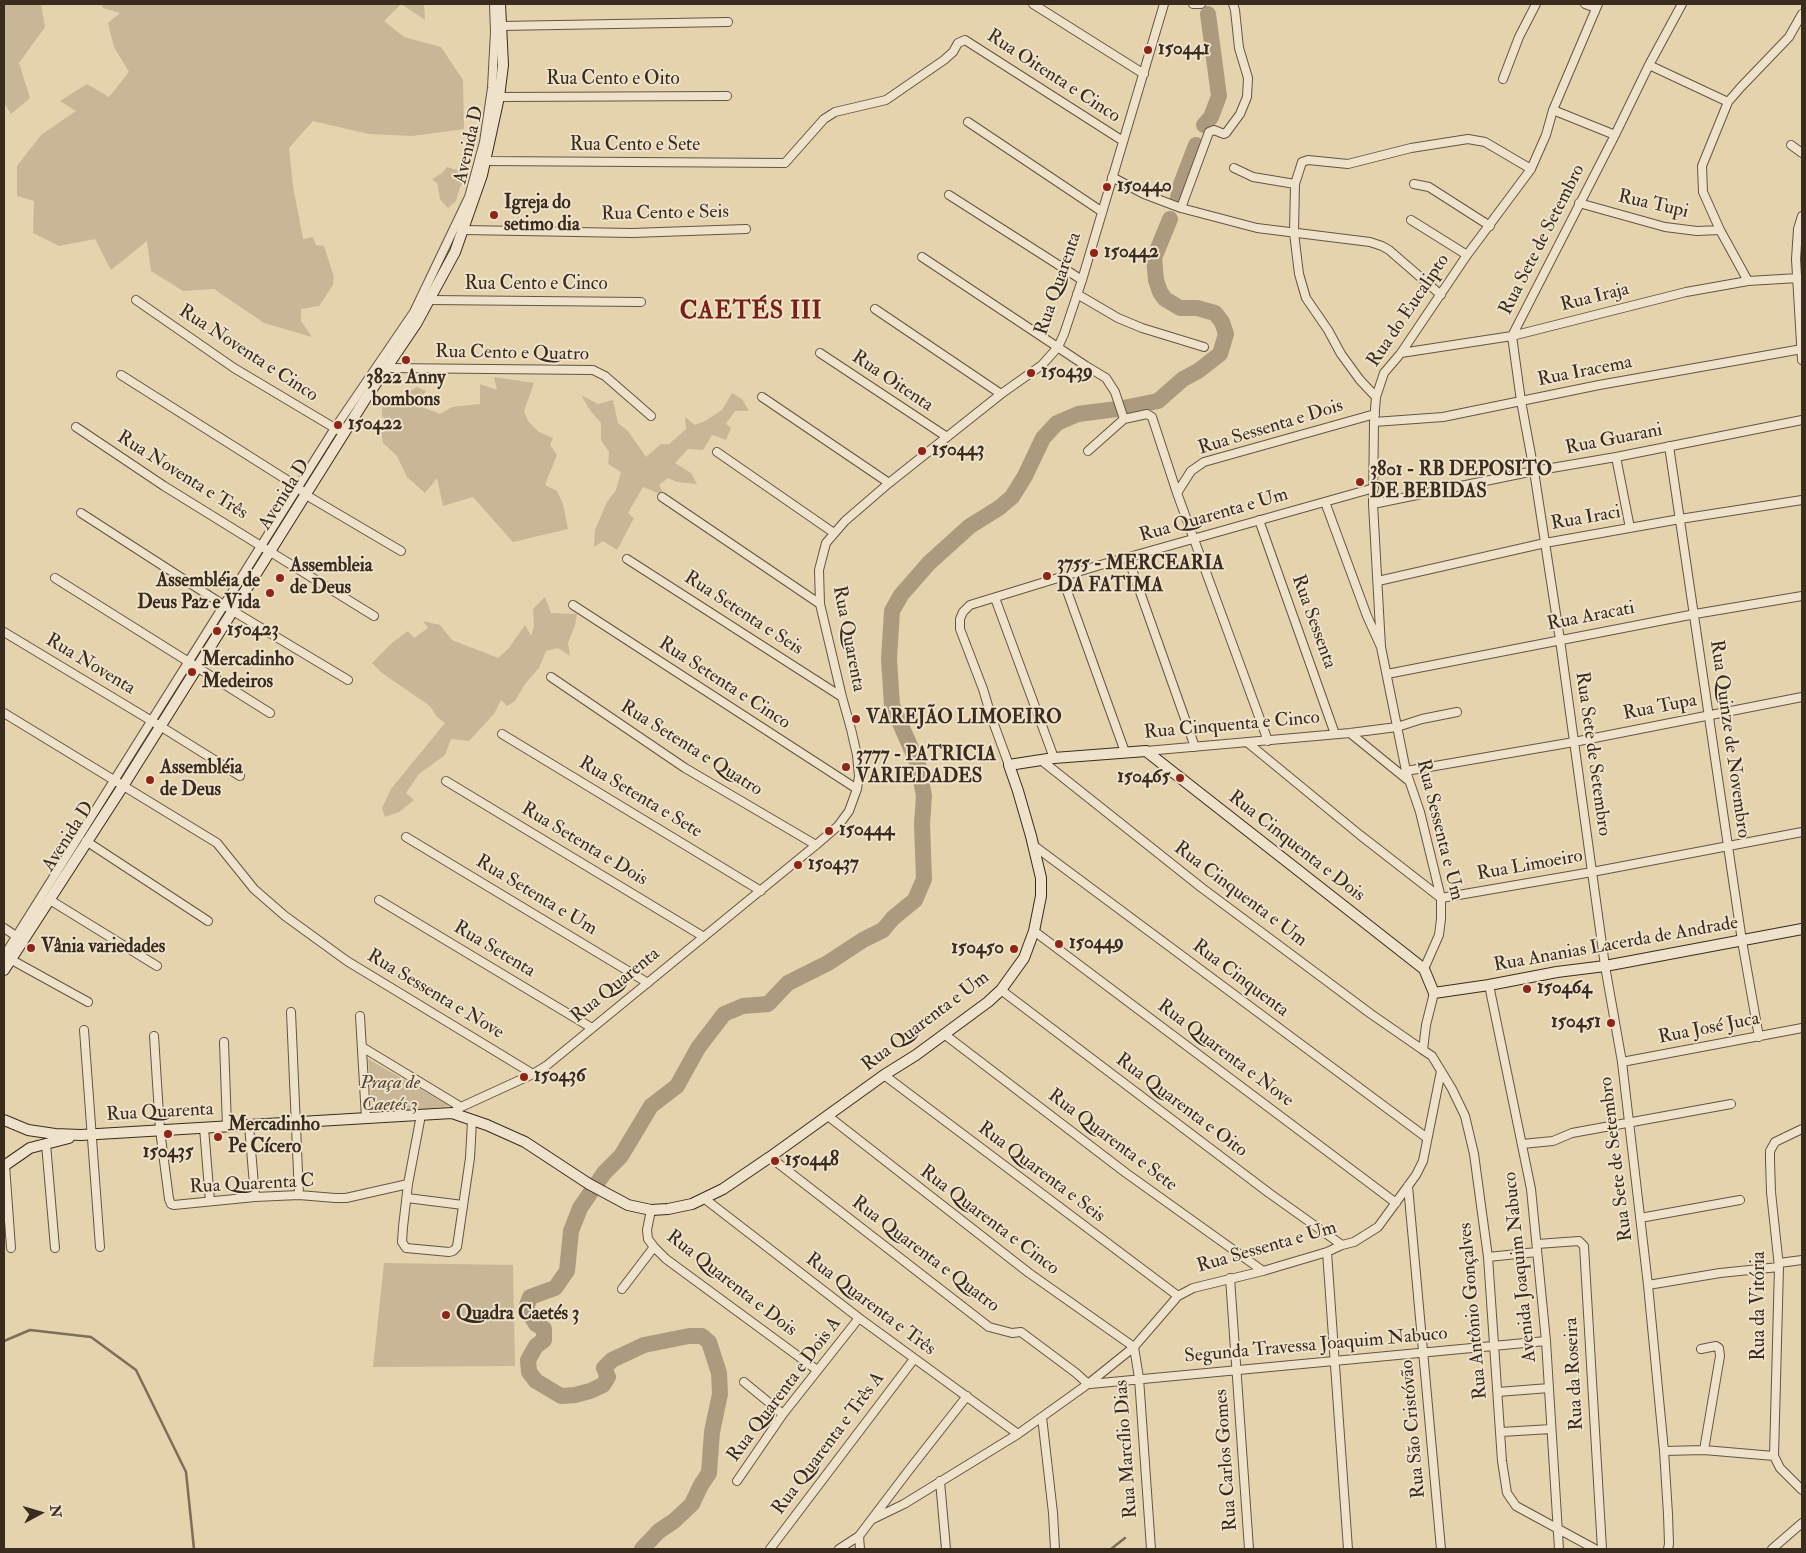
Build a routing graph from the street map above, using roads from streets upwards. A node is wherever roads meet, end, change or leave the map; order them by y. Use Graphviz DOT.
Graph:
graph roads {
  1 [pos="494,4"];
  2 [pos="500,4"];
  3 [pos="1033,4"];
  4 [pos="1193,4"];
  5 [pos="1201,4"];
  6 [pos="1536,4"];
  7 [pos="1585,4"];
  8 [pos="1682,4"];
  9 [pos="1162,5"];
  10 [pos="1597,6"];
  11 [pos="1234,7"];
  12 [pos="1802,14"];
  13 [pos="728,22"];
  14 [pos="501,26"];
  15 [pos="1648,65"];
  16 [pos="1144,74"];
  17 [pos="1503,79"];
  18 [pos="727,96"];
  19 [pos="499,97"];
  20 [pos="1728,102"];
  21 [pos="1553,110"];
  22 [pos="968,122"];
  23 [pos="1615,135"];
  24 [pos="1123,141"];
  25 [pos="1791,145"];
  26 [pos="1802,153"];
  27 [pos="485,161"];
  28 [pos="785,163"];
  29 [pos="1234,168"];
  30 [pos="1532,169"];
  31 [pos="1112,177"];
  32 [pos="1294,184"];
  33 [pos="1414,184"];
  34 [pos="949,195"];
  35 [pos="1580,203"];
  36 [pos="1181,208"];
  37 [pos="1101,211"];
  38 [pos="1802,216"];
  39 [pos="1411,220"];
  40 [pos="1490,226"];
  41 [pos="746,229"];
  42 [pos="464,230"];
  43 [pos="1720,230"];
  44 [pos="1294,233"];
  45 [pos="1799,253"];
  46 [pos="1467,255"];
  47 [pos="922,257"];
  48 [pos="1798,278"];
  49 [pos="1082,280"];
  50 [pos="1748,281"];
  51 [pos="1077,294"];
  52 [pos="1441,295"];
  53 [pos="136,300"];
  54 [pos="430,300"];
  55 [pos="641,302"];
  56 [pos="875,309"];
  57 [pos="1512,336"];
  58 [pos="1058,347"];
  59 [pos="1204,347"];
  60 [pos="1802,349"];
  61 [pos="820,353"];
  62 [pos="1401,353"];
  63 [pos="1802,360"];
  64 [pos="386,368"];
  65 [pos="121,375"];
  66 [pos="1001,394"];
  67 [pos="762,396"];
  68 [pos="1376,397"];
  69 [pos="1521,401"];
  70 [pos="651,416"];
  71 [pos="1374,418"];
  72 [pos="1124,419"];
  73 [pos="1802,420"];
  74 [pos="76,427"];
  75 [pos="339,432"];
  76 [pos="947,438"];
  77 [pos="1669,446"];
  78 [pos="1088,451"];
  79 [pos="717,452"];
  80 [pos="1616,457"];
  81 [pos="1534,471"];
  82 [pos="889,483"];
  83 [pos="298,487"];
  84 [pos="1374,488"];
  85 [pos="1177,493"];
  86 [pos="306,495"];
  87 [pos="662,497"];
  88 [pos="1802,500"];
  89 [pos="1326,502"];
  90 [pos="1373,504"];
  91 [pos="81,513"];
  92 [pos="1680,518"];
  93 [pos="1259,520"];
  94 [pos="1630,528"];
  95 [pos="834,533"];
  96 [pos="1194,539"];
  97 [pos="1544,543"];
  98 [pos="267,549"];
  99 [pos="401,551"];
  100 [pos="1128,558"];
  101 [pos="628,559"];
  102 [pos="56,578"];
  103 [pos="1062,578"];
  104 [pos="1378,581"];
  105 [pos="1802,596"];
  106 [pos="995,598"];
  107 [pos="820,604"];
  108 [pos="573,605"];
  109 [pos="229,608"];
  110 [pos="1694,614"];
  111 [pos="374,616"];
  112 [pos="4,632"];
  113 [pos="1560,640"];
  114 [pos="1381,646"];
  115 [pos="192,664"];
  116 [pos="1387,674"];
  117 [pos="551,677"];
  118 [pos="348,680"];
  119 [pos="842,697"];
  120 [pos="1802,697"];
  121 [pos="4,712"];
  122 [pos="1457,712"];
  123 [pos="270,713"];
  124 [pos="1710,714"];
  125 [pos="156,723"];
  126 [pos="1397,727"];
  127 [pos="1350,733"];
  128 [pos="502,734"];
  129 [pos="1335,734"];
  130 [pos="1268,741"];
  131 [pos="1574,742"];
  132 [pos="1248,743"];
  133 [pos="1196,747"];
  134 [pos="1125,752"];
  135 [pos="1146,752"];
  136 [pos="1054,758"];
  137 [pos="1041,760"];
  138 [pos="1009,765"];
  139 [pos="1406,771"];
  140 [pos="240,776"];
  141 [pos="446,781"];
  142 [pos="1408,782"];
  143 [pos="119,783"];
  144 [pos="857,789"];
  145 [pos="1802,832"];
  146 [pos="406,837"];
  147 [pos="86,841"];
  148 [pos="816,845"];
  149 [pos="1034,845"];
  150 [pos="1728,845"];
  151 [pos="1592,872"];
  152 [pos="761,891"];
  153 [pos="1441,898"];
  154 [pos="50,900"];
  155 [pos="379,900"];
  156 [pos="208,921"];
  157 [pos="4,928"];
  158 [pos="1802,929"];
  159 [pos="1034,931"];
  160 [pos="704,936"];
  161 [pos="20,938"];
  162 [pos="1742,941"];
  163 [pos="7,958"];
  164 [pos="158,966"];
  165 [pos="1605,966"];
  166 [pos="1424,969"];
  167 [pos="4,970"];
  168 [pos="648,983"];
  169 [pos="1489,985"];
  170 [pos="1001,990"];
  171 [pos="1434,993"];
  172 [pos="88,1002"];
  173 [pos="291,1012"];
  174 [pos="360,1016"];
  175 [pos="592,1028"];
  176 [pos="1802,1028"];
  177 [pos="84,1030"];
  178 [pos="944,1034"];
  179 [pos="154,1036"];
  180 [pos="1759,1037"];
  181 [pos="224,1042"];
  182 [pos="362,1047"];
  183 [pos="1423,1050"];
  184 [pos="1622,1062"];
  185 [pos="1442,1072"];
  186 [pos="533,1074"];
  187 [pos="884,1075"];
  188 [pos="1731,1104"];
  189 [pos="458,1112"];
  190 [pos="421,1115"];
  191 [pos="828,1116"];
  192 [pos="366,1118"];
  193 [pos="4,1120"];
  194 [pos="472,1121"];
  195 [pos="295,1122"];
  196 [pos="1629,1123"];
  197 [pos="249,1125"];
  198 [pos="227,1126"];
  199 [pos="204,1128"];
  200 [pos="1802,1129"];
  201 [pos="160,1130"];
  202 [pos="86,1135"];
  203 [pos="1427,1138"];
  204 [pos="46,1144"];
  205 [pos="1522,1144"];
  206 [pos="770,1157"];
  207 [pos="5,1166"];
  208 [pos="408,1184"];
  209 [pos="1408,1186"];
  210 [pos="299,1195"];
  211 [pos="255,1197"];
  212 [pos="407,1198"];
  213 [pos="705,1199"];
  214 [pos="1740,1200"];
  215 [pos="210,1201"];
  216 [pos="1396,1202"];
  217 [pos="463,1205"];
  218 [pos="651,1210"];
  219 [pos="1640,1218"];
  220 [pos="1342,1245"];
  221 [pos="654,1246"];
  222 [pos="100,1247"];
  223 [pos="11,1248"];
  224 [pos="55,1248"];
  225 [pos="1537,1248"];
  226 [pos="1327,1252"];
  227 [pos="1488,1257"];
  228 [pos="1802,1260"];
  229 [pos="1779,1265"];
  230 [pos="1263,1271"];
  231 [pos="1230,1278"];
  232 [pos="1648,1285"];
  233 [pos="622,1289"];
  234 [pos="1178,1296"];
  235 [pos="859,1318"];
  236 [pos="1546,1341"];
  237 [pos="1493,1346"];
  238 [pos="1134,1347"];
  239 [pos="1702,1349"];
  240 [pos="1423,1352"];
  241 [pos="914,1359"];
  242 [pos="1336,1360"];
  243 [pos="817,1370"];
  244 [pos="1237,1370"];
  245 [pos="1139,1378"];
  246 [pos="744,1382"];
  247 [pos="1088,1384"];
  248 [pos="1550,1388"];
  249 [pos="1498,1392"];
  250 [pos="967,1396"];
  251 [pos="783,1414"];
  252 [pos="1042,1417"];
  253 [pos="1551,1429"];
  254 [pos="1501,1432"];
  255 [pos="1018,1434"];
  256 [pos="1704,1450"];
  257 [pos="1664,1451"];
  258 [pos="1774,1456"];
  259 [pos="737,1481"];
  260 [pos="940,1481"];
  261 [pos="1802,1490"];
  262 [pos="873,1519"];
  263 [pos="1802,1523"];
  264 [pos="1557,1528"];
  265 [pos="859,1536"];
  266 [pos="770,1549"];
  267 [pos="838,1549"];
  268 [pos="860,1549"];
  269 [pos="946,1549"];
  270 [pos="1055,1549"];
  271 [pos="1152,1549"];
  272 [pos="1249,1549"];
  273 [pos="1348,1549"];
  274 [pos="1442,1549"];
  275 [pos="1559,1549"];
  276 [pos="1595,1549"];
  277 [pos="1602,1549"];
  278 [pos="1668,1549"];
  279 [pos="1772,1549"];
  1 -- 75 [label="street, Avenida D"];
  2 -- 14 [label="street, Avenida D"];
  3 -- 16 [label="street"];
  4 -- 5 [label="street"];
  6 -- 17 [label="street"];
  7 -- 10 [label="street"];
  8 -- 15 [label="street, Rua Sete de Setembro"];
  9 -- 16 [label="street, Rua Quarenta"];
  10 -- 21 [label="street, Rua do Eucalipto"];
  11 -- 36 [label="street"];
  12 -- 20 [label="street"];
  13 -- 14 [label="street"];
  14 -- 19 [label="street, Avenida D"];
  15 -- 20 [label="street"];
  15 -- 23 [label="street, Rua Sete de Setembro"];
  16 -- 24 [label="street, Rua Quarenta"];
  18 -- 19 [label="street, Rua Cento e Oito"];
  19 -- 27 [label="street, Avenida D"];
  20 -- 43 [label="street"];
  21 -- 23 [label="street"];
  21 -- 30 [label="street, Rua do Eucalipto"];
  22 -- 37 [label="street"];
  23 -- 35 [label="street, Rua Sete de Setembro"];
  24 -- 28 [label="street, Rua Oitenta e Cinco"];
  24 -- 31 [label="street, Rua Quarenta"];
  25 -- 26 [label="street"];
  27 -- 28 [label="street, Rua Cento e Sete"];
  27 -- 42 [label="street, Avenida D"];
  29 -- 32 [label="street"];
  30 -- 32 [label="street"];
  30 -- 40 [label="street, Rua do Eucalipto"];
  31 -- 36 [label="street"];
  31 -- 37 [label="street, Rua Quarenta"];
  32 -- 44 [label="street"];
  33 -- 40 [label="street"];
  34 -- 49 [label="street"];
  35 -- 43 [label="street, Rua Tupi"];
  35 -- 57 [label="street, Rua Sete de Setembro"];
  36 -- 44 [label="street"];
  37 -- 49 [label="street, Rua Quarenta"];
  38 -- 45 [label="street"];
  39 -- 46 [label="street"];
  40 -- 46 [label="street, Rua do Eucalipto"];
  41 -- 42 [label="street, Rua Cento e Seis"];
  42 -- 54 [label="street, Avenida D"];
  43 -- 50 [label="street"];
  44 -- 52 [label="street"];
  44 -- 68 [label="street"];
  45 -- 48 [label="street"];
  46 -- 52 [label="street, Rua do Eucalipto"];
  47 -- 58 [label="street"];
  48 -- 50 [label="street, Rua Iraja"];
  48 -- 60 [label="street"];
  49 -- 51 [label="street, Rua Quarenta"];
  50 -- 57 [label="street, Rua Iraja"];
  51 -- 58 [label="street, Rua Quarenta"];
  51 -- 59 [label="street"];
  52 -- 62 [label="street, Rua do Eucalipto"];
  53 -- 75 [label="street, Rua Noventa e Cinco"];
  54 -- 55 [label="street, Rua Cento e Cinco"];
  54 -- 64 [label="street, Avenida D"];
  56 -- 66 [label="street"];
  57 -- 62 [label="street, Rua Iraja"];
  57 -- 69 [label="street, Rua Sete de Setembro"];
  58 -- 66 [label="street, Rua Quarenta"];
  58 -- 72 [label="street"];
  60 -- 63 [label="street"];
  60 -- 69 [label="street, Rua Iracema"];
  61 -- 76 [label="street, Rua Oitenta"];
  62 -- 68 [label="street, Rua do Eucalipto"];
  64 -- 70 [label="street, Rua Cento e Quatro"];
  64 -- 75 [label="street, Avenida D"];
  65 -- 83 [label="street"];
  66 -- 76 [label="street, Rua Quarenta"];
  67 -- 82 [label="street"];
  68 -- 71 [label="street, Rua do Eucalipto"];
  69 -- 71 [label="street, Rua Iracema"];
  69 -- 81 [label="street, Rua Sete de Setembro"];
  71 -- 84 [label="street, Rua do Eucalipto"];
  71 -- 85 [label="street, Rua Sessenta e Dois"];
  72 -- 78 [label="street"];
  72 -- 85 [label="street"];
  73 -- 77 [label="street, Rua Guarani"];
  74 -- 98 [label="street, Rua Noventa e Três"];
  75 -- 83 [label="street, Avenida D"];
  75 -- 86 [label="street, Avenida D"];
  76 -- 82 [label="street, Rua Quarenta"];
  77 -- 80 [label="street, Rua Guarani"];
  77 -- 92 [label="street, Rua Quinze de Novembro"];
  79 -- 95 [label="street"];
  80 -- 81 [label="street, Rua Guarani"];
  80 -- 94 [label="street"];
  81 -- 90 [label="street, Rua Guarani"];
  81 -- 97 [label="street, Rua Sete de Setembro"];
  82 -- 95 [label="street, Rua Quarenta"];
  83 -- 86 [label="street"];
  83 -- 98 [label="street, Avenida D"];
  84 -- 89 [label="street, Rua Quarenta e Um"];
  84 -- 90 [label="street, Rua do Eucalipto"];
  85 -- 96 [label="street"];
  86 -- 98 [label="street, Avenida D"];
  86 -- 99 [label="street"];
  87 -- 107 [label="street"];
  88 -- 92 [label="street, Rua Iraci"];
  89 -- 93 [label="street, Rua Quarenta e Um"];
  89 -- 114 [label="street, Rua Sessenta e Um"];
  90 -- 104 [label="street, Rua do Eucalipto"];
  91 -- 109 [label="street"];
  92 -- 94 [label="street, Rua Iraci"];
  92 -- 110 [label="street, Rua Quinze de Novembro"];
  93 -- 96 [label="street, Rua Quarenta e Um"];
  93 -- 129 [label="street, Rua Sessenta"];
  94 -- 97 [label="street, Rua Iraci"];
  95 -- 107 [label="street, Rua Quarenta"];
  96 -- 100 [label="street, Rua Quarenta e Um"];
  96 -- 130 [label="street"];
  97 -- 104 [label="street, Rua Iraci"];
  97 -- 113 [label="street, Rua Sete de Setembro"];
  98 -- 109 [label="street, Avenida D"];
  98 -- 111 [label="street, Rua Noventa e Três"];
  100 -- 103 [label="street, Rua Quarenta e Um"];
  100 -- 133 [label="street"];
  101 -- 119 [label="street, Rua Setenta e Seis"];
  102 -- 115 [label="street"];
  103 -- 106 [label="street, Rua Quarenta e Um"];
  103 -- 134 [label="street"];
  104 -- 114 [label="street, Rua do Eucalipto"];
  105 -- 110 [label="street, Rua Aracati"];
  106 -- 136 [label="street"];
  106 -- 138 [label="street, Rua Quarenta e Um"];
  107 -- 119 [label="street, Rua Quarenta"];
  108 -- 144 [label="street, Rua Setenta e Cinco"];
  109 -- 115 [label="street, Avenida D"];
  109 -- 118 [label="street"];
  110 -- 113 [label="street, Rua Aracati"];
  110 -- 124 [label="street, Rua Quinze de Novembro"];
  112 -- 125 [label="street, Rua Noventa"];
  113 -- 116 [label="street, Rua Aracati"];
  113 -- 131 [label="street, Rua Sete de Setembro"];
  114 -- 116 [label="street, Rua Sessenta e Um"];
  115 -- 123 [label="street"];
  115 -- 125 [label="street, Avenida D"];
  116 -- 126 [label="street, Rua Sessenta e Um"];
  117 -- 148 [label="street, Rua Setenta e Quatro"];
  119 -- 144 [label="street, Rua Quarenta"];
  120 -- 124 [label="street, Rua Tupa"];
  121 -- 143 [label="street, Rua Sessenta e Nove"];
  122 -- 126 [label="street, Rua Cinquenta e Cinco"];
  124 -- 131 [label="street, Rua Tupa"];
  124 -- 150 [label="street, Rua Quinze de Novembro"];
  125 -- 140 [label="street, Rua Noventa"];
  125 -- 143 [label="street, Avenida D"];
  126 -- 127 [label="street, Rua Cinquenta e Cinco"];
  126 -- 139 [label="street, Rua Sessenta e Um"];
  127 -- 129 [label="street, Rua Cinquenta e Cinco"];
  127 -- 142 [label="street"];
  128 -- 152 [label="street, Rua Setenta e Sete"];
  129 -- 130 [label="street, Rua Cinquenta e Cinco"];
  130 -- 132 [label="street, Rua Cinquenta e Cinco"];
  131 -- 139 [label="street, Rua Tupa"];
  131 -- 151 [label="street, Rua Sete de Setembro"];
  132 -- 133 [label="street, Rua Cinquenta e Cinco"];
  132 -- 153 [label="street"];
  133 -- 135 [label="street, Rua Cinquenta e Cinco"];
  134 -- 135 [label="street, Rua Cinquenta e Cinco"];
  134 -- 136 [label="street, Rua Cinquenta e Cinco"];
  135 -- 166 [label="street, Rua Cinquenta e Dois"];
  136 -- 137 [label="street, Rua Cinquenta e Cinco"];
  137 -- 138 [label="street, Rua Cinquenta e Cinco"];
  137 -- 183 [label="street, Rua Cinquenta e Um"];
  138 -- 149 [label="street, Rua Quarenta e Um"];
  139 -- 142 [label="street, Rua Sessenta e Um"];
  141 -- 160 [label="street, Rua Setenta e Dois"];
  142 -- 153 [label="street, Rua Sessenta e Um"];
  143 -- 147 [label="street, Avenida D"];
  143 -- 161 [label="street, Avenida D"];
  143 -- 186 [label="street, Rua Sessenta e Nove"];
  144 -- 148 [label="street, Rua Quarenta"];
  145 -- 150 [label="street, Rua Limoeiro"];
  146 -- 168 [label="street, Rua Setenta e Um"];
  147 -- 154 [label="street, Avenida D"];
  147 -- 156 [label="street"];
  148 -- 152 [label="street, Rua Quarenta"];
  149 -- 159 [label="street, Rua Quarenta e Um"];
  149 -- 203 [label="street, Rua Cinquenta"];
  150 -- 151 [label="street, Rua Limoeiro"];
  150 -- 162 [label="street, Rua Quinze de Novembro"];
  151 -- 153 [label="street, Rua Limoeiro"];
  151 -- 165 [label="street, Rua Sete de Setembro"];
  152 -- 160 [label="street, Rua Quarenta"];
  153 -- 166 [label="street, Rua Sessenta e Um"];
  154 -- 161 [label="street, Avenida D"];
  154 -- 164 [label="street"];
  155 -- 175 [label="street, Rua Setenta"];
  157 -- 161 [label="street"];
  158 -- 162 [label="street, Rua Ananias Lacerda de Andrade"];
  159 -- 170 [label="street, Rua Quarenta e Um"];
  159 -- 216 [label="street, Rua Quarenta e Nove"];
  160 -- 168 [label="street, Rua Quarenta"];
  161 -- 163 [label="street, Avenida D"];
  162 -- 165 [label="street, Rua Ananias Lacerda de Andrade"];
  162 -- 180 [label="street, Rua Quinze de Novembro"];
  163 -- 167 [label="street, Avenida D"];
  163 -- 172 [label="street"];
  165 -- 169 [label="street, Rua Ananias Lacerda de Andrade"];
  165 -- 184 [label="street, Rua Sete de Setembro"];
  166 -- 171 [label="street"];
  168 -- 175 [label="street, Rua Quarenta"];
  169 -- 171 [label="street, Rua Ananias Lacerda de Andrade"];
  169 -- 205 [label="street, Avenida Joaquim Nabuco"];
  170 -- 178 [label="street, Rua Quarenta e Um"];
  170 -- 220 [label="street, Rua Quarenta e Oito"];
  171 -- 183 [label="street"];
  173 -- 195 [label="street"];
  174 -- 182 [label="street"];
  175 -- 186 [label="street, Rua Quarenta"];
  176 -- 180 [label="street, Rua José Juca"];
  177 -- 202 [label="street"];
  178 -- 187 [label="street, Rua Quarenta e Um"];
  178 -- 230 [label="street, Rua Quarenta e Sete"];
  179 -- 201 [label="street"];
  180 -- 184 [label="street, Rua José Juca"];
  181 -- 198 [label="street"];
  182 -- 189 [label="street"];
  182 -- 192 [label="street"];
  183 -- 185 [label="street"];
  184 -- 196 [label="street, Rua Sete de Setembro"];
  185 -- 203 [label="street, Rua Sessenta e Um"];
  185 -- 227 [label="street, Rua Antônio Gonçalves"];
  186 -- 189 [label="street, Rua Quarenta"];
  187 -- 191 [label="street, Rua Quarenta e Um"];
  187 -- 234 [label="street, Rua Quarenta e Seis"];
  188 -- 196 [label="street"];
  189 -- 190 [label="street, Rua Quarenta"];
  189 -- 194 [label="street, Rua Quarenta e Um"];
  190 -- 192 [label="street, Rua Quarenta"];
  190 -- 208 [label="street"];
  191 -- 206 [label="street, Rua Quarenta e Um"];
  191 -- 238 [label="street, Rua Quarenta e Cinco"];
  192 -- 195 [label="street, Rua Quarenta"];
  193 -- 202 [label="street, Rua Quarenta"];
  194 -- 217 [label="street"];
  194 -- 218 [label="street, Rua Quarenta e Um"];
  195 -- 197 [label="street, Rua Quarenta"];
  195 -- 210 [label="street"];
  196 -- 205 [label="street"];
  196 -- 219 [label="street, Rua Sete de Setembro"];
  197 -- 198 [label="street, Rua Quarenta"];
  197 -- 211 [label="street"];
  198 -- 199 [label="street, Rua Quarenta"];
  199 -- 201 [label="street, Rua Quarenta"];
  199 -- 215 [label="street"];
  200 -- 229 [label="street, Rua da Vitória"];
  201 -- 202 [label="street, Rua Quarenta"];
  201 -- 215 [label="street, Rua Quarenta C"];
  202 -- 204 [label="street, Rua Quarenta"];
  202 -- 222 [label="street"];
  203 -- 209 [label="street, Rua Sessenta e Um"];
  204 -- 207 [label="street, Rua Quarenta"];
  204 -- 224 [label="street"];
  205 -- 225 [label="street, Avenida Joaquim Nabuco"];
  206 -- 213 [label="street, Rua Quarenta e Um"];
  206 -- 247 [label="street, Rua Quarenta e Quatro"];
  207 -- 223 [label="street"];
  208 -- 210 [label="street, Rua Quarenta C"];
  208 -- 212 [label="street"];
  209 -- 216 [label="street, Rua Sessenta e Um"];
  209 -- 240 [label="street, Rua São Cristóvão"];
  210 -- 211 [label="street, Rua Quarenta C"];
  211 -- 215 [label="street, Rua Quarenta C"];
  212 -- 217 [label="street"];
  212 -- 217 [label="street"];
  213 -- 218 [label="street, Rua Quarenta e Um"];
  213 -- 235 [label="street, Rua Quarenta e Três"];
  214 -- 219 [label="street"];
  216 -- 220 [label="street, Rua Sessenta e Um"];
  218 -- 221 [label="street, Rua Quarenta e Dois"];
  219 -- 232 [label="street, Rua Sete de Setembro"];
  220 -- 226 [label="street, Rua Sessenta e Um"];
  221 -- 233 [label="street"];
  221 -- 243 [label="street, Rua Quarenta e Dois"];
  225 -- 227 [label="street, Rua da Roseira"];
  225 -- 236 [label="street, Avenida Joaquim Nabuco"];
  225 -- 277 [label="street, Rua da Roseira"];
  226 -- 230 [label="street, Rua Sessenta e Um"];
  226 -- 242 [label="street"];
  227 -- 237 [label="street, Rua Antônio Gonçalves"];
  228 -- 229 [label="street"];
  229 -- 232 [label="street"];
  229 -- 258 [label="street, Rua da Vitória"];
  230 -- 231 [label="street, Rua Sessenta e Um"];
  231 -- 234 [label="street, Rua Sessenta e Um"];
  231 -- 244 [label="street, Rua Carlos Gomes"];
  232 -- 257 [label="street, Rua Sete de Setembro"];
  234 -- 238 [label="street, Rua Sessenta e Um"];
  235 -- 241 [label="street, Rua Quarenta e Três"];
  235 -- 243 [label="street, Rua Quarenta e Dois A"];
  236 -- 237 [label="street, Segunda Travessa Joaquim Nabuco"];
  236 -- 248 [label="street, Avenida Joaquim Nabuco"];
  237 -- 240 [label="street, Segunda Travessa Joaquim Nabuco"];
  237 -- 249 [label="street, Rua Antônio Gonçalves"];
  238 -- 245 [label="street, Rua Marcílio Dias"];
  238 -- 247 [label="street, Rua Sessenta e Um"];
  239 -- 256 [label="street"];
  240 -- 242 [label="street, Segunda Travessa Joaquim Nabuco"];
  240 -- 274 [label="street, Rua São Cristóvão"];
  241 -- 250 [label="street, Rua Quarenta e Três"];
  241 -- 266 [label="street, Rua Quarenta e Três A"];
  242 -- 244 [label="street, Segunda Travessa Joaquim Nabuco"];
  242 -- 273 [label="street"];
  243 -- 251 [label="street, Rua Quarenta e Dois A"];
  244 -- 245 [label="street, Segunda Travessa Joaquim Nabuco"];
  244 -- 272 [label="street, Rua Carlos Gomes"];
  245 -- 247 [label="street, Segunda Travessa Joaquim Nabuco"];
  245 -- 271 [label="street, Rua Marcílio Dias"];
  246 -- 251 [label="street"];
  247 -- 252 [label="street, Rua Sessenta e Um"];
  248 -- 249 [label="street"];
  248 -- 253 [label="street, Avenida Joaquim Nabuco"];
  249 -- 254 [label="street, Rua Antônio Gonçalves"];
  250 -- 255 [label="street, Rua Quarenta e Três"];
  250 -- 262 [label="street"];
  251 -- 259 [label="street, Rua Quarenta e Dois A"];
  252 -- 255 [label="street, Rua Sessenta e Um"];
  252 -- 270 [label="street"];
  253 -- 254 [label="street"];
  253 -- 264 [label="street, Avenida Joaquim Nabuco"];
  254 -- 264 [label="street, Rua Antônio Gonçalves"];
  255 -- 260 [label="street, Rua Sessenta e Um"];
  256 -- 257 [label="street"];
  256 -- 258 [label="street"];
  257 -- 278 [label="street, Rua Sete de Setembro"];
  258 -- 261 [label="street"];
  260 -- 262 [label="street, Rua Sessenta e Um"];
  260 -- 269 [label="street"];
  262 -- 265 [label="street, Rua Sessenta e Um"];
  263 -- 279 [label="street"];
  264 -- 275 [label="street, Avenida Joaquim Nabuco"];
  264 -- 276 [label="street, Rua Antônio Gonçalves"];
  265 -- 267 [label="street, Rua Sessenta e Um"];
  265 -- 268 [label="street"];
}
